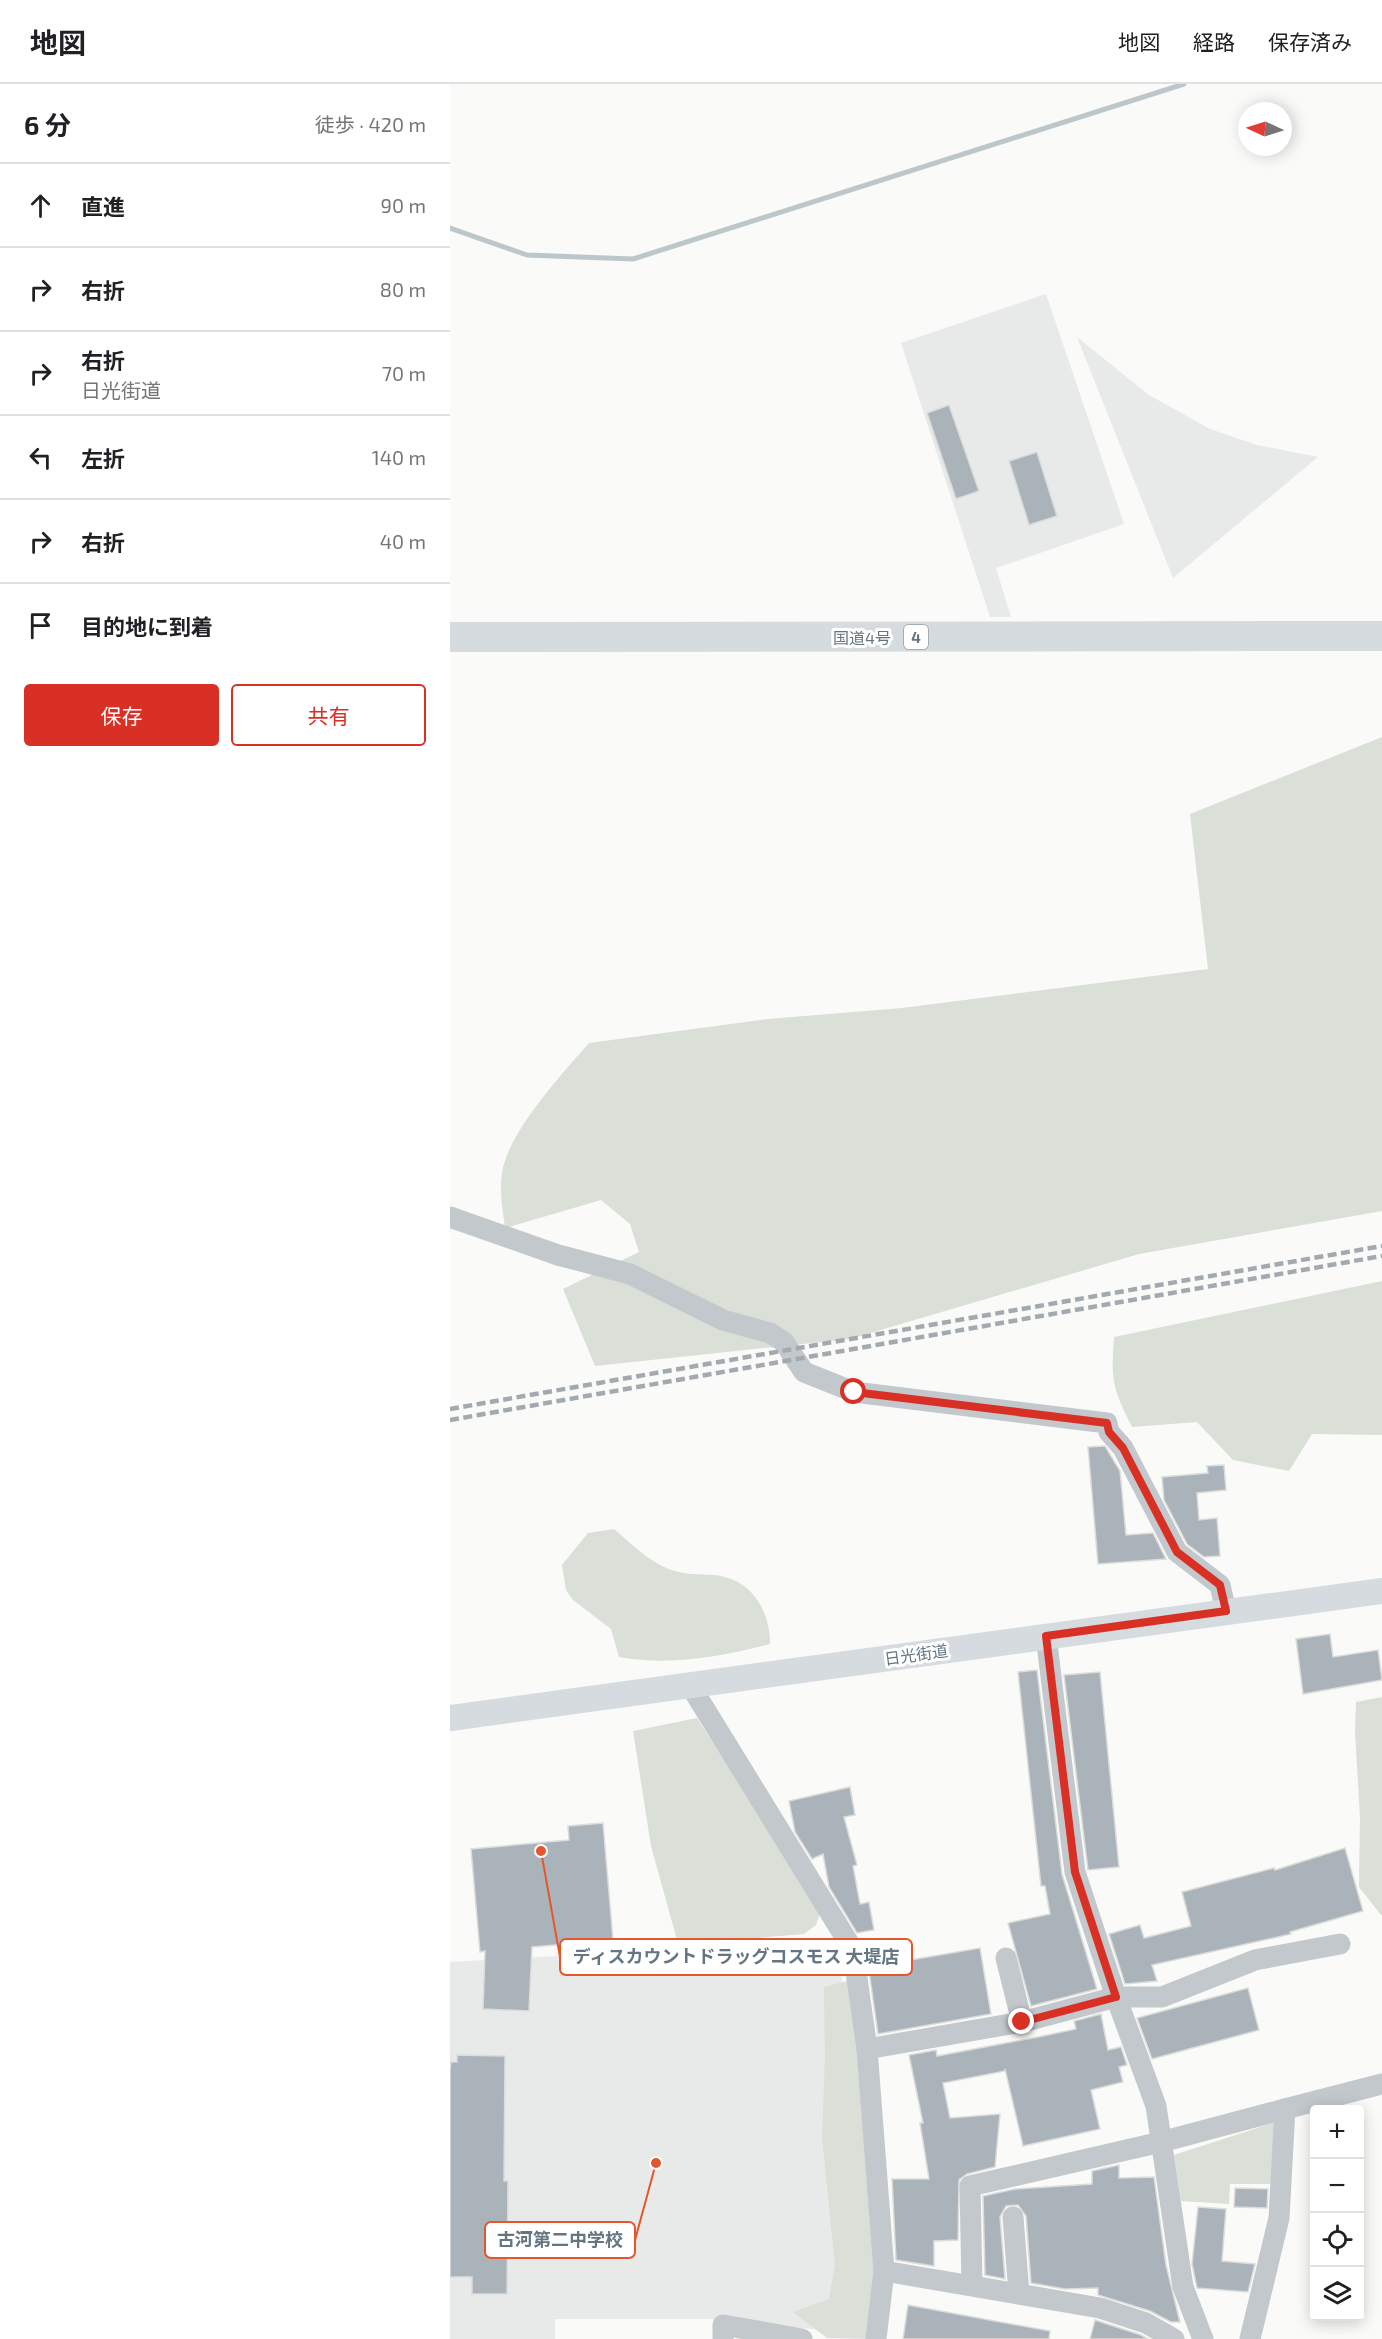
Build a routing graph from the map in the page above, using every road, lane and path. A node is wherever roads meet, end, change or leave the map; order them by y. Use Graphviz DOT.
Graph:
graph roads {
  1 [pos="1382,636"];
  2 [pos="450,638"];
  3 [pos="450,1217"];
  4 [pos="1382,1591"];
  5 [pos="1226,1611"];
  6 [pos="1046,1636"];
  7 [pos="690,1684"];
  8 [pos="450,1718"];
  9 [pos="1340,1944"];
  10 [pos="1006,1958"];
  11 [pos="1116,1997"];
  12 [pos="1022,2022"];
  13 [pos="867,2049"];
  14 [pos="1382,2084"];
  15 [pos="1285,2109"];
  16 [pos="1161,2142"];
  17 [pos="1013,2217"];
  18 [pos="884,2271"];
  19 [pos="972,2285"];
  20 [pos="1019,2294"];
  21 [pos="1143,2331"];
  22 [pos="723,2339"];
  23 [pos="802,2339"];
  24 [pos="876,2339"];
  25 [pos="1174,2339"];
  26 [pos="1203,2339"];
  27 [pos="1250,2339"];
  1 -- 2 [label="highway, 国道4号 / 4"];
  3 -- 5 [label="street"];
  4 -- 5 [label="main road, 日光街道"];
  5 -- 6 [label="main road, 日光街道"];
  6 -- 7 [label="main road, 日光街道"];
  6 -- 11 [label="street"];
  7 -- 8 [label="main road, 日光街道"];
  7 -- 13 [label="street"];
  9 -- 11 [label="street"];
  10 -- 12 [label="street"];
  11 -- 12 [label="street"];
  11 -- 16 [label="street"];
  12 -- 13 [label="street"];
  13 -- 18 [label="street"];
  14 -- 15 [label="street"];
  15 -- 16 [label="street"];
  15 -- 27 [label="street"];
  16 -- 19 [label="street"];
  16 -- 26 [label="street"];
  17 -- 20 [label="street"];
  18 -- 19 [label="street"];
  18 -- 24 [label="street"];
  19 -- 20 [label="street"];
  20 -- 21 [label="street"];
  21 -- 25 [label="street"];
  22 -- 23 [label="street"];
}
